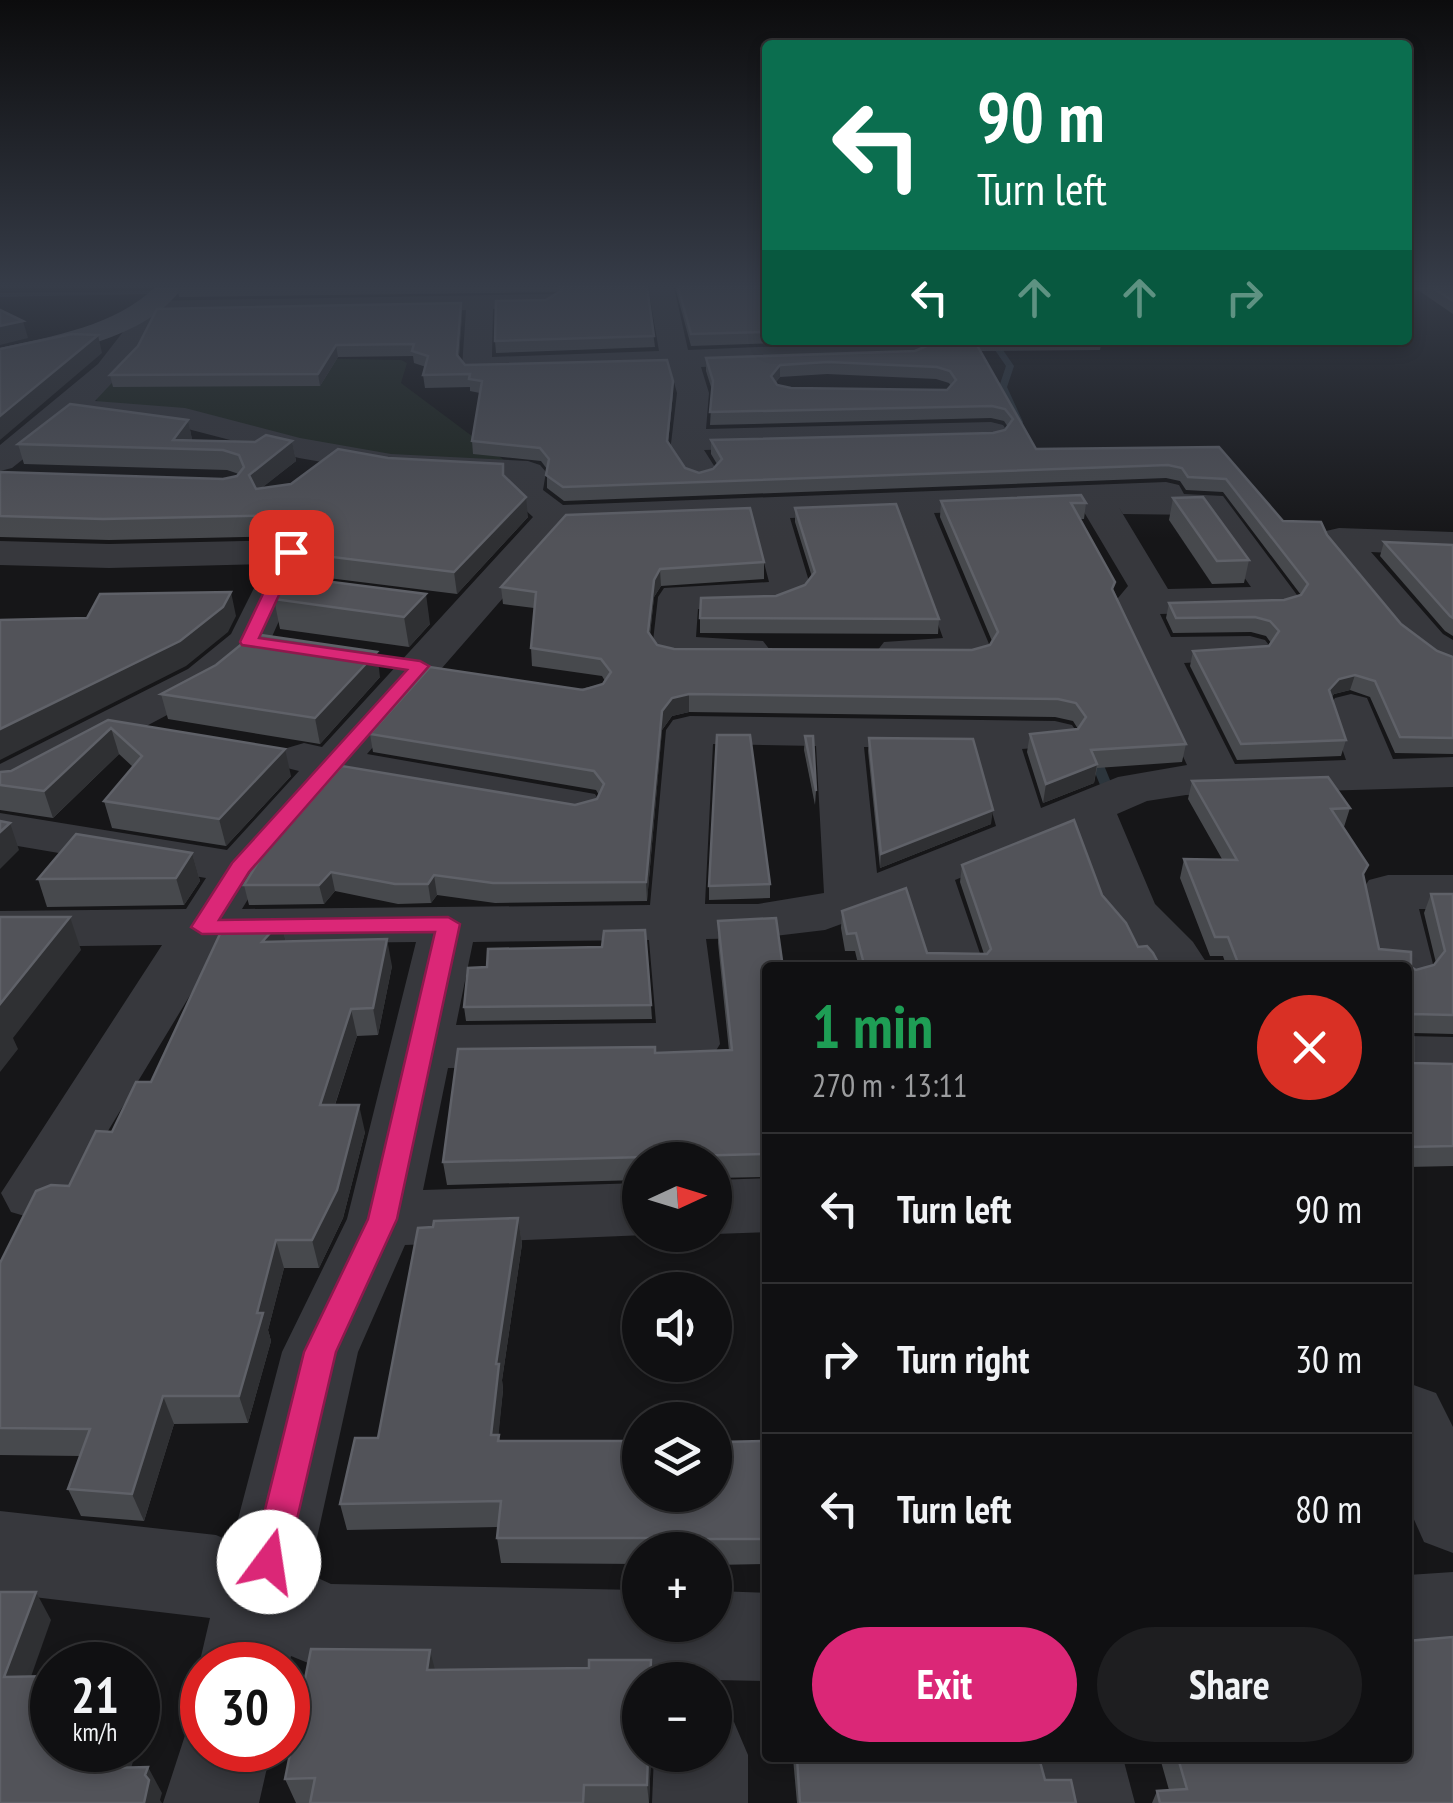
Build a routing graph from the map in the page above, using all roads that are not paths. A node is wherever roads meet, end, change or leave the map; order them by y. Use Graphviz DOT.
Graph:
graph roads {
  1 [pos="109,371"];
  2 [pos="685,371"];
  3 [pos="730,391"];
  4 [pos="693,393"];
  5 [pos="0,414"];
  6 [pos="58,415"];
  7 [pos="991,432"];
  8 [pos="687,440"];
  9 [pos="334,454"];
  10 [pos="1016,459"];
  11 [pos="10,472"];
  12 [pos="288,487"];
  13 [pos="1166,493"];
  14 [pos="1077,497"];
  15 [pos="970,500"];
  16 [pos="912,502"];
  17 [pos="768,506"];
  18 [pos="680,509"];
  19 [pos="28,516"];
  20 [pos="554,516"];
  21 [pos="1453,544"];
  22 [pos="0,549"];
  23 [pos="1142,596"];
  24 [pos="1250,648"];
  25 [pos="793,650"];
  26 [pos="852,650"];
  27 [pos="1157,650"];
  28 [pos="363,658"];
  29 [pos="1453,658"];
  30 [pos="420,666"];
  31 [pos="475,674"];
  32 [pos="1351,708"];
  33 [pos="108,727"];
  34 [pos="840,732"];
  35 [pos="994,734"];
  36 [pos="1055,735"];
  37 [pos="183,739"];
  38 [pos="258,751"];
  39 [pos="334,763"];
  40 [pos="1452,774"];
  41 [pos="1375,775"];
  42 [pos="1218,779"];
  43 [pos="0,783"];
  44 [pos="577,805"];
  45 [pos="1089,808"];
  46 [pos="0,828"];
  47 [pos="1024,834"];
  48 [pos="240,868"];
  49 [pos="926,873"];
  50 [pos="1453,892"];
  51 [pos="852,902"];
  52 [pos="676,922"];
  53 [pos="448,924"];
  54 [pos="202,927"];
  55 [pos="0,930"];
  56 [pos="954,962"];
  57 [pos="1177,962"];
  58 [pos="1404,962"];
  59 [pos="424,1047"];
  60 [pos="1412,1058"];
  61 [pos="1453,1058"];
  62 [pos="35,1192"];
  63 [pos="762,1205"];
  64 [pos="732,1206"];
  65 [pos="622,1211"];
  66 [pos="382,1219"];
  67 [pos="1412,1427"];
  68 [pos="1453,1514"];
  69 [pos="0,1552"];
  70 [pos="1453,1615"];
  71 [pos="1412,1618"];
  72 [pos="253,1631"];
  73 [pos="725,1651"];
  74 [pos="1077,1762"];
  75 [pos="219,1772"];
  76 [pos="701,1772"];
  77 [pos="211,1803"];
  78 [pos="700,1803"];
  79 [pos="1087,1803"];
  1 -- 6 [label="street"];
  2 -- 4 [label="street"];
  3 -- 4 [label="street"];
  4 -- 8 [label="street"];
  5 -- 6 [label="street"];
  6 -- 9 [label="street"];
  6 -- 11 [label="street"];
  7 -- 8 [label="street"];
  8 -- 18 [label="street"];
  9 -- 12 [label="street"];
  9 -- 20 [label="street"];
  10 -- 15 [label="street"];
  13 -- 14 [label="street"];
  14 -- 15 [label="street"];
  14 -- 23 [label="street"];
  14 -- 23 [label="street"];
  15 -- 16 [label="street"];
  16 -- 17 [label="street"];
  16 -- 26 [label="street"];
  17 -- 18 [label="street"];
  17 -- 25 [label="street"];
  18 -- 20 [label="street"];
  19 -- 22 [label="street"];
  20 -- 30 [label="street"];
  21 -- 29 [label="street"];
  22 -- 33 [label="street"];
  23 -- 27 [label="street"];
  24 -- 27 [label="street"];
  27 -- 42 [label="street"];
  28 -- 30 [label="street"];
  30 -- 31 [label="street"];
  30 -- 39 [label="street"];
  32 -- 41 [label="street"];
  33 -- 37 [label="street"];
  33 -- 43 [label="street"];
  34 -- 35 [label="street"];
  34 -- 51 [label="street"];
  34 -- 52 [label="street"];
  35 -- 36 [label="street"];
  35 -- 47 [label="street"];
  38 -- 39 [label="street"];
  39 -- 44 [label="street"];
  39 -- 48 [label="street"];
  40 -- 41 [label="street"];
  41 -- 42 [label="street"];
  42 -- 45 [label="street"];
  45 -- 47 [label="street"];
  45 -- 57 [label="street"];
  46 -- 48 [label="street"];
  47 -- 49 [label="street"];
  48 -- 54 [label="street"];
  49 -- 51 [label="street"];
  49 -- 56 [label="street"];
  50 -- 58 [label="street"];
  51 -- 52 [label="street"];
  52 -- 53 [label="street"];
  52 -- 59 [label="street"];
  53 -- 54 [label="street"];
  53 -- 59 [label="street"];
  54 -- 55 [label="street"];
  54 -- 62 [label="street"];
  59 -- 66 [label="street"];
  60 -- 61 [label="street"];
  63 -- 64 [label="street"];
  65 -- 66 [label="street"];
  66 -- 72 [label="street"];
  67 -- 68 [label="street"];
  69 -- 72 [label="street"];
  70 -- 71 [label="street"];
  72 -- 73 [label="street"];
  74 -- 79 [label="street"];
  75 -- 77 [label="street"];
  76 -- 78 [label="street"];
}
